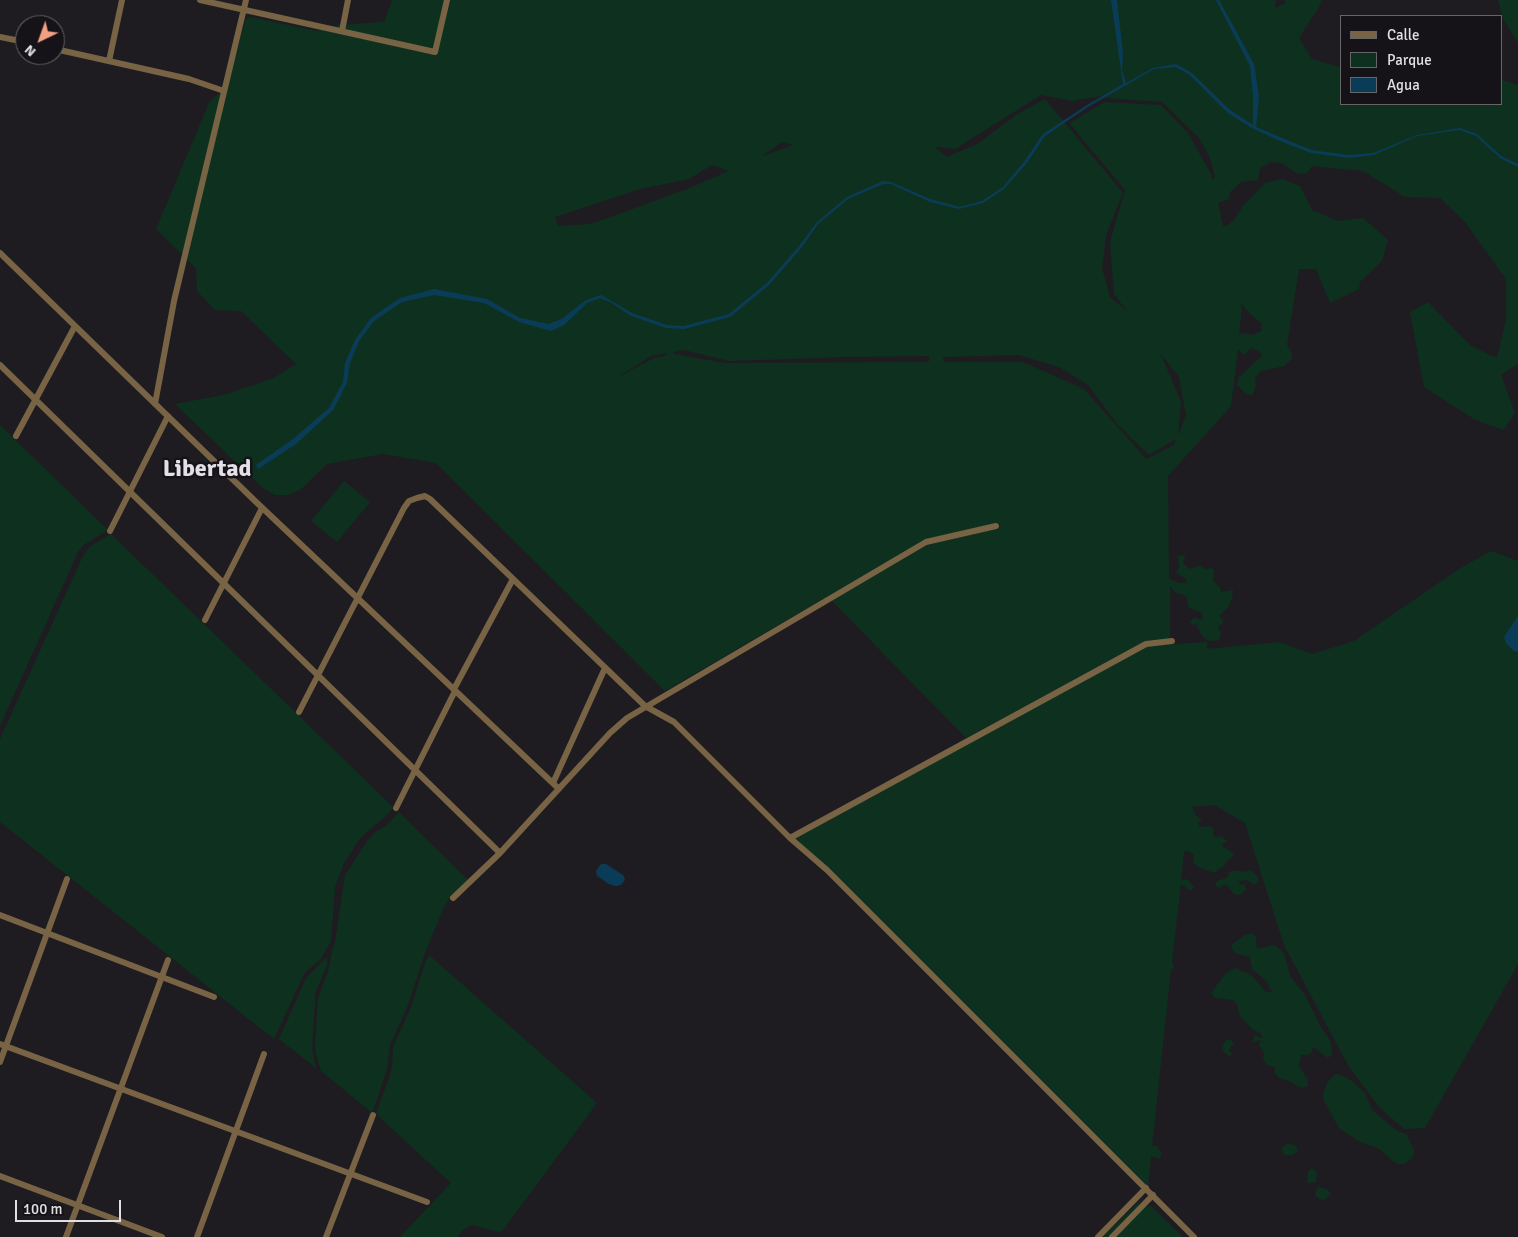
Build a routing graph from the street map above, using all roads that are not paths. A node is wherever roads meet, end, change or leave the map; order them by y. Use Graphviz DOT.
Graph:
graph roads {
  1 [pos="122,0"];
  2 [pos="200,0"];
  3 [pos="246,0"];
  4 [pos="348,0"];
  5 [pos="447,0"];
  6 [pos="244,10"];
  7 [pos="342,31"];
  8 [pos="0,37"];
  9 [pos="15,40"];
  10 [pos="65,51"];
  11 [pos="110,61"];
  12 [pos="224,91"];
  13 [pos="0,253"];
  14 [pos="75,326"];
  15 [pos="0,365"];
  16 [pos="35,400"];
  17 [pos="155,404"];
  18 [pos="168,416"];
  19 [pos="16,436"];
  20 [pos="130,492"];
  21 [pos="262,508"];
  22 [pos="996,526"];
  23 [pos="110,531"];
  24 [pos="513,579"];
  25 [pos="224,583"];
  26 [pos="357,598"];
  27 [pos="205,620"];
  28 [pos="1172,641"];
  29 [pos="605,668"];
  30 [pos="318,675"];
  31 [pos="455,690"];
  32 [pos="645,706"];
  33 [pos="299,712"];
  34 [pos="415,770"];
  35 [pos="552,783"];
  36 [pos="559,789"];
  37 [pos="396,808"];
  38 [pos="790,838"];
  39 [pos="500,853"];
  40 [pos="67,879"];
  41 [pos="453,898"];
  42 [pos="0,915"];
  43 [pos="47,933"];
  44 [pos="168,960"];
  45 [pos="162,977"];
  46 [pos="214,997"];
  47 [pos="3,1045"];
  48 [pos="264,1054"];
  49 [pos="0,1062"];
  50 [pos="121,1089"];
  51 [pos="373,1115"];
  52 [pos="236,1131"];
  53 [pos="350,1173"];
  54 [pos="0,1176"];
  55 [pos="1146,1188"];
  56 [pos="1153,1196"];
  57 [pos="427,1202"];
  58 [pos="78,1206"];
  59 [pos="66,1237"];
  60 [pos="162,1237"];
  61 [pos="197,1237"];
  62 [pos="326,1237"];
  63 [pos="1098,1237"];
  64 [pos="1112,1237"];
  65 [pos="1194,1237"];
  1 -- 11 [label="street"];
  2 -- 6 [label="street"];
  3 -- 6 [label="street"];
  4 -- 7 [label="street"];
  5 -- 7 [label="street"];
  6 -- 7 [label="street"];
  6 -- 12 [label="street"];
  8 -- 9 [label="street"];
  10 -- 11 [label="street"];
  11 -- 12 [label="street"];
  12 -- 17 [label="street"];
  13 -- 14 [label="street"];
  14 -- 16 [label="street"];
  14 -- 17 [label="street"];
  15 -- 16 [label="street"];
  16 -- 19 [label="street"];
  16 -- 20 [label="street"];
  17 -- 18 [label="street"];
  18 -- 20 [label="street"];
  18 -- 21 [label="street"];
  20 -- 23 [label="street"];
  20 -- 25 [label="street"];
  21 -- 25 [label="street"];
  21 -- 26 [label="street"];
  22 -- 32 [label="street"];
  24 -- 26 [label="street"];
  24 -- 29 [label="street"];
  24 -- 31 [label="street"];
  25 -- 27 [label="street"];
  25 -- 30 [label="street"];
  26 -- 30 [label="street"];
  26 -- 31 [label="street"];
  28 -- 38 [label="street"];
  29 -- 32 [label="street"];
  29 -- 35 [label="street"];
  30 -- 33 [label="street"];
  30 -- 34 [label="street"];
  31 -- 34 [label="street"];
  31 -- 35 [label="street"];
  32 -- 36 [label="street"];
  32 -- 38 [label="street"];
  34 -- 37 [label="street"];
  34 -- 39 [label="street"];
  35 -- 36 [label="street"];
  36 -- 39 [label="street"];
  38 -- 55 [label="street"];
  39 -- 41 [label="street"];
  40 -- 43 [label="street"];
  42 -- 43 [label="street"];
  43 -- 45 [label="street"];
  43 -- 47 [label="street"];
  44 -- 45 [label="street"];
  45 -- 46 [label="street"];
  45 -- 50 [label="street"];
  47 -- 49 [label="street"];
  47 -- 50 [label="street"];
  48 -- 52 [label="street"];
  50 -- 52 [label="street"];
  50 -- 58 [label="street"];
  51 -- 53 [label="street"];
  52 -- 53 [label="street"];
  52 -- 61 [label="street"];
  53 -- 57 [label="street"];
  53 -- 62 [label="street"];
  54 -- 58 [label="street"];
  55 -- 56 [label="street"];
  55 -- 63 [label="street"];
  56 -- 64 [label="street"];
  56 -- 65 [label="street"];
  58 -- 59 [label="street"];
  58 -- 60 [label="street"];
}
